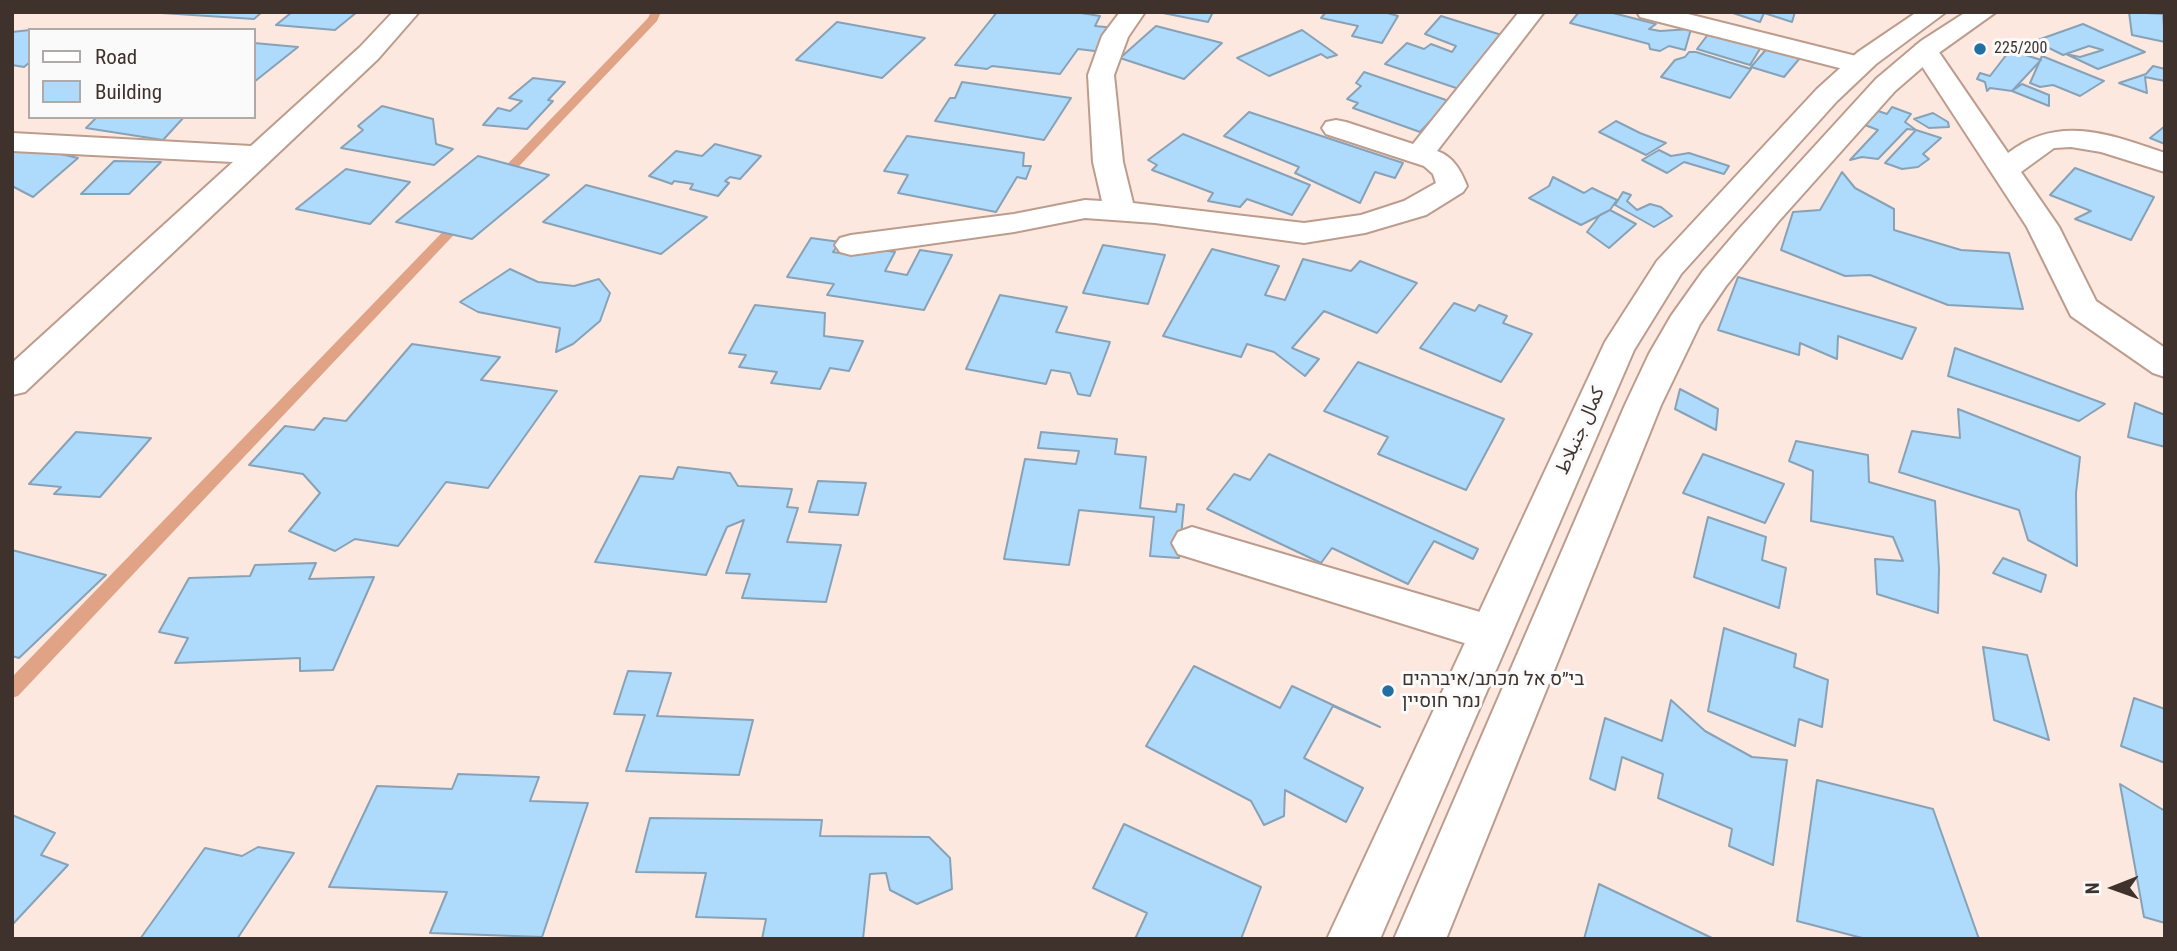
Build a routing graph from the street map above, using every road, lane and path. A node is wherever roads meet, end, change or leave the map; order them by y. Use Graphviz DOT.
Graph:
graph roads {
  1 [pos="407,12"];
  2 [pos="1133,12"];
  3 [pos="1532,12"];
  4 [pos="1649,12"];
  5 [pos="1934,12"];
  6 [pos="1984,12"];
  7 [pos="1925,51"];
  8 [pos="1859,65"];
  9 [pos="1336,128"];
  10 [pos="12,142"];
  11 [pos="258,155"];
  12 [pos="1419,155"];
  13 [pos="2165,163"];
  14 [pos="2004,170"];
  15 [pos="1120,212"];
  16 [pos="851,246"];
  17 [pos="2165,365"];
  18 [pos="12,383"];
  19 [pos="1192,543"];
  20 [pos="1490,633"];
  21 [pos="1353,939"];
  22 [pos="1420,939"];
  1 -- 11 [label="street"];
  2 -- 15 [label="street"];
  3 -- 12 [label="street"];
  4 -- 8 [label="street"];
  5 -- 8 [label="street, كمال جنبلاط"];
  6 -- 7 [label="street"];
  7 -- 14 [label="street"];
  7 -- 22 [label="street"];
  8 -- 20 [label="street, كمال جنبلاط"];
  9 -- 12 [label="street"];
  10 -- 11 [label="street"];
  11 -- 18 [label="street"];
  12 -- 15 [label="street"];
  13 -- 14 [label="street"];
  14 -- 17 [label="street"];
  15 -- 16 [label="street"];
  19 -- 20 [label="street"];
  20 -- 21 [label="street, كمال جنبلاط"];
}
